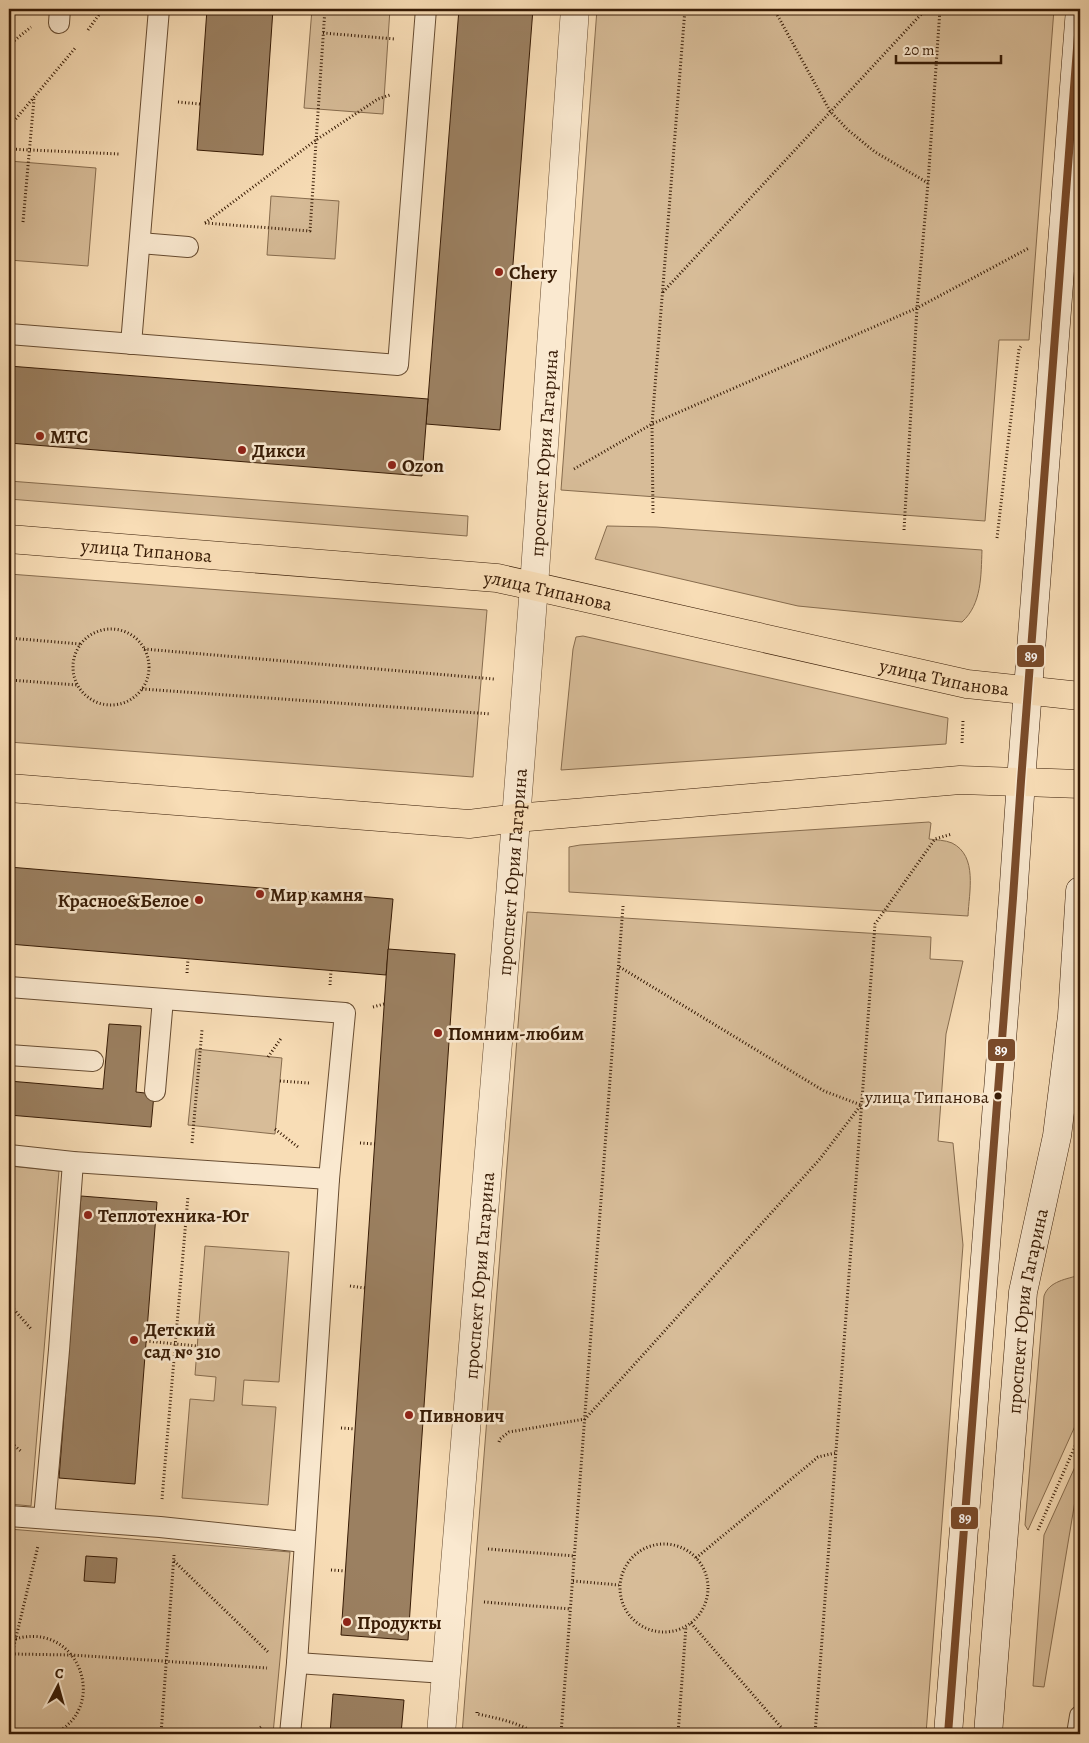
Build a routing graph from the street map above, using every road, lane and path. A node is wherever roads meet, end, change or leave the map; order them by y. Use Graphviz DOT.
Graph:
graph roads {
  1 [pos="103,9"];
  2 [pos="158,9"];
  3 [pos="325,9"];
  4 [pos="426,9"];
  5 [pos="575,9"];
  6 [pos="685,9"];
  7 [pos="774,9"];
  8 [pos="926,9"];
  9 [pos="940,9"];
  10 [pos="1080,9"];
  11 [pos="324,33"];
  12 [pos="83,37"];
  13 [pos="423,41"];
  14 [pos="78,44"];
  15 [pos="420,86"];
  16 [pos="34,98"];
  17 [pos="830,111"];
  18 [pos="9,127"];
  19 [pos="316,140"];
  20 [pos="9,149"];
  21 [pos="30,150"];
  22 [pos="147,155"];
  23 [pos="928,183"];
  24 [pos="23,222"];
  25 [pos="140,243"];
  26 [pos="188,247"];
  27 [pos="1030,247"];
  28 [pos="663,292"];
  29 [pos="917,308"];
  30 [pos="9,334"];
  31 [pos="1025,342"];
  32 [pos="131,344"];
  33 [pos="652,424"];
  34 [pos="542,476"];
  35 [pos="653,513"];
  36 [pos="904,530"];
  37 [pos="997,538"];
  38 [pos="9,539"];
  39 [pos="534,586"];
  40 [pos="9,638"];
  41 [pos="81,644"];
  42 [pos="144,650"];
  43 [pos="494,679"];
  44 [pos="9,680"];
  45 [pos="77,685"];
  46 [pos="142,689"];
  47 [pos="1028,691"];
  48 [pos="1080,696"];
  49 [pos="491,714"];
  50 [pos="964,722"];
  51 [pos="962,743"];
  52 [pos="1021,781"];
  53 [pos="1080,784"];
  54 [pos="9,788"];
  55 [pos="516,818"];
  56 [pos="952,834"];
  57 [pos="1080,891"];
  58 [pos="623,906"];
  59 [pos="618,966"];
  60 [pos="9,991"];
  61 [pos="163,999"];
  62 [pos="204,1002"];
  63 [pos="9,1055"];
  64 [pos="93,1061"];
  65 [pos="155,1091"];
  66 [pos="861,1105"];
  67 [pos="9,1155"];
  68 [pos="74,1162"];
  69 [pos="190,1170"];
  70 [pos="328,1179"];
  71 [pos="9,1311"];
  72 [pos="9,1333"];
  73 [pos="146,1341"];
  74 [pos="175,1344"];
  75 [pos="197,1346"];
  76 [pos="585,1419"];
  77 [pos="1080,1437"];
  78 [pos="498,1444"];
  79 [pos="835,1453"];
  80 [pos="9,1516"];
  81 [pos="44,1518"];
  82 [pos="168,1528"];
  83 [pos="1038,1531"];
  84 [pos="304,1542"];
  85 [pos="488,1549"];
  86 [pos="574,1556"];
  87 [pos="696,1558"];
  88 [pos="174,1560"];
  89 [pos="573,1580"];
  90 [pos="619,1585"];
  91 [pos="484,1602"];
  92 [pos="570,1609"];
  93 [pos="691,1623"];
  94 [pos="686,1626"];
  95 [pos="16,1638"];
  96 [pos="9,1641"];
  97 [pos="11,1654"];
  98 [pos="72,1655"];
  99 [pos="166,1662"];
  100 [pos="288,1666"];
  101 [pos="9,1672"];
  102 [pos="445,1673"];
  103 [pos="475,1708"];
  104 [pos="1080,1716"];
  105 [pos="54,1734"];
  106 [pos="161,1734"];
  107 [pos="290,1734"];
  108 [pos="441,1734"];
  109 [pos="537,1734"];
  110 [pos="561,1734"];
  111 [pos="678,1734"];
  112 [pos="787,1734"];
  113 [pos="815,1734"];
  114 [pos="948,1734"];
  115 [pos="988,1734"];
  116 [pos="1077,1734"];
  1 -- 12 [label="path"];
  2 -- 22 [label="lane"];
  3 -- 11 [label="path"];
  4 -- 13 [label="lane"];
  5 -- 34 [label="main road, проспект Юрия Гагарина"];
  6 -- 28 [label="path"];
  7 -- 17 [label="path"];
  8 -- 17 [label="path"];
  9 -- 23 [label="path"];
  10 -- 47 [label="main road"];
  11 -- 13 [label="path"];
  11 -- 19 [label="path"];
  13 -- 15 [label="lane"];
  14 -- 16 [label="path"];
  15 -- 19 [label="path"];
  15 -- 32 [label="lane"];
  16 -- 18 [label="path"];
  16 -- 21 [label="path"];
  17 -- 23 [label="path"];
  17 -- 28 [label="path"];
  19 -- 19 [label="path"];
  20 -- 21 [label="path"];
  21 -- 22 [label="path"];
  21 -- 24 [label="path"];
  22 -- 25 [label="lane"];
  23 -- 29 [label="path"];
  25 -- 26 [label="lane"];
  25 -- 32 [label="lane"];
  27 -- 29 [label="path"];
  28 -- 33 [label="path"];
  29 -- 33 [label="path"];
  29 -- 36 [label="path"];
  30 -- 32 [label="lane"];
  31 -- 37 [label="path"];
  33 -- 34 [label="path"];
  33 -- 35 [label="path"];
  34 -- 39 [label="main road, проспект Юрия Гагарина"];
  38 -- 39 [label="main road, улица Типанова"];
  39 -- 47 [label="main road, улица Типанова"];
  39 -- 55 [label="main road, проспект Юрия Гагарина"];
  40 -- 41 [label="path"];
  41 -- 42 [label="path"];
  41 -- 45 [label="path"];
  42 -- 43 [label="path"];
  42 -- 46 [label="path"];
  44 -- 45 [label="path"];
  45 -- 46 [label="path"];
  46 -- 49 [label="path"];
  47 -- 48 [label="main road, улица Типанова"];
  47 -- 52 [label="main road"];
  50 -- 51 [label="path"];
  52 -- 53 [label="main road"];
  52 -- 55 [label="main road"];
  52 -- 114 [label="main road"];
  54 -- 55 [label="main road"];
  55 -- 102 [label="main road, проспект Юрия Гагарина"];
  56 -- 66 [label="path"];
  57 -- 115 [label="main road, проспект Юрия Гагарина"];
  58 -- 59 [label="path"];
  59 -- 66 [label="path"];
  59 -- 76 [label="path"];
  60 -- 61 [label="lane"];
  61 -- 62 [label="lane"];
  61 -- 65 [label="lane"];
  62 -- 69 [label="path"];
  62 -- 70 [label="lane"];
  63 -- 64 [label="lane"];
  66 -- 76 [label="path"];
  66 -- 79 [label="path"];
  67 -- 68 [label="lane"];
  68 -- 69 [label="lane"];
  68 -- 81 [label="lane"];
  69 -- 70 [label="lane"];
  69 -- 74 [label="path"];
  70 -- 84 [label="lane"];
  71 -- 72 [label="path"];
  73 -- 74 [label="path"];
  74 -- 75 [label="path"];
  74 -- 82 [label="path"];
  76 -- 78 [label="path"];
  76 -- 86 [label="path"];
  77 -- 83 [label="path"];
  79 -- 87 [label="path"];
  79 -- 113 [label="path"];
  80 -- 81 [label="lane"];
  81 -- 82 [label="lane"];
  81 -- 95 [label="path"];
  82 -- 84 [label="lane"];
  82 -- 88 [label="path"];
  84 -- 100 [label="lane"];
  85 -- 86 [label="path"];
  86 -- 89 [label="path"];
  87 -- 90 [label="path"];
  87 -- 93 [label="path"];
  88 -- 99 [label="path"];
  88 -- 100 [label="path"];
  89 -- 90 [label="path"];
  89 -- 92 [label="path"];
  90 -- 94 [label="path"];
  91 -- 92 [label="path"];
  92 -- 110 [label="path"];
  93 -- 94 [label="path"];
  93 -- 112 [label="path"];
  94 -- 111 [label="path"];
  95 -- 96 [label="path"];
  95 -- 97 [label="path"];
  95 -- 98 [label="path"];
  97 -- 98 [label="path"];
  97 -- 101 [label="path"];
  98 -- 99 [label="path"];
  98 -- 105 [label="path"];
  99 -- 100 [label="path"];
  99 -- 106 [label="path"];
  100 -- 102 [label="lane"];
  100 -- 107 [label="lane"];
  102 -- 108 [label="main road, проспект Юрия Гагарина"];
  103 -- 109 [label="path"];
  104 -- 116 [label="lane"];
}
